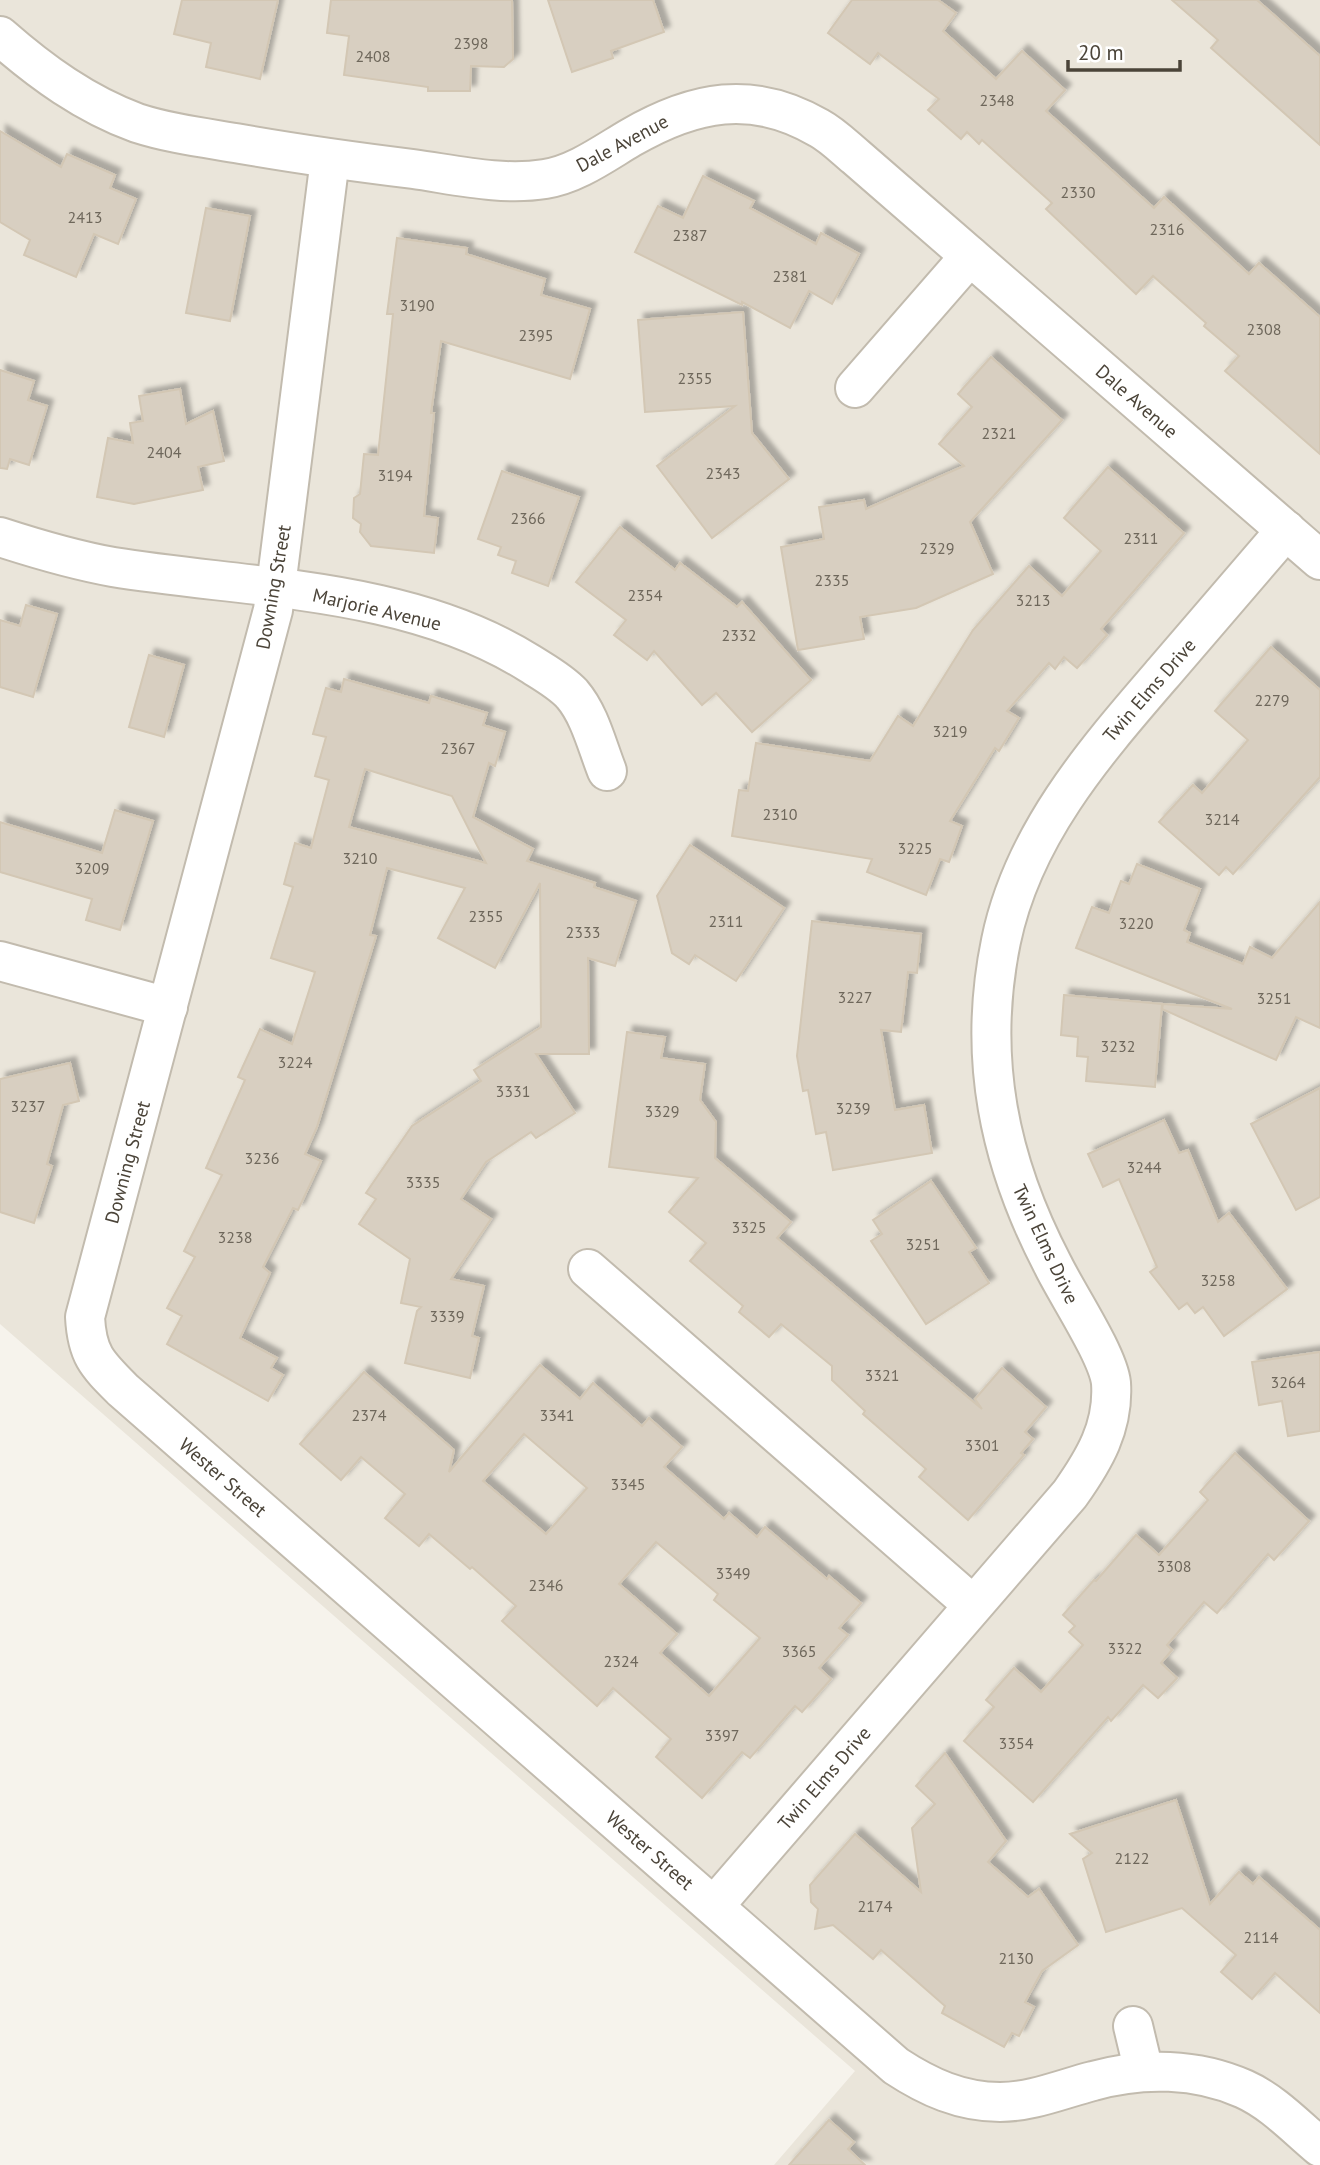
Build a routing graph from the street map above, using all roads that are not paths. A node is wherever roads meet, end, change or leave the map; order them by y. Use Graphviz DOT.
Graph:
graph roads {
  1 [pos="0,36"];
  2 [pos="330,159"];
  3 [pos="970,256"];
  4 [pos="855,387"];
  5 [pos="1286,530"];
  6 [pos="0,537"];
  7 [pos="1320,559"];
  8 [pos="277,587"];
  9 [pos="607,771"];
  10 [pos="0,961"];
  11 [pos="169,1007"];
  12 [pos="588,1269"];
  13 [pos="85,1317"];
  14 [pos="973,1605"];
  15 [pos="714,1906"];
  16 [pos="1133,2026"];
  17 [pos="1144,2072"];
  18 [pos="1320,2147"];
  1 -- 2 [label="street, Dale Avenue"];
  2 -- 3 [label="street, Dale Avenue"];
  2 -- 8 [label="street, Downing Street"];
  3 -- 4 [label="street"];
  3 -- 5 [label="street, Dale Avenue"];
  5 -- 7 [label="street, Dale Avenue"];
  5 -- 14 [label="street, Twin Elms Drive"];
  6 -- 8 [label="street, Marjorie Avenue"];
  8 -- 9 [label="street, Marjorie Avenue"];
  8 -- 11 [label="street, Downing Street"];
  10 -- 11 [label="street"];
  11 -- 13 [label="street, Downing Street"];
  12 -- 14 [label="street"];
  13 -- 15 [label="street, Wester Street"];
  14 -- 15 [label="street, Twin Elms Drive"];
  15 -- 17 [label="street, Wester Street"];
  16 -- 17 [label="street"];
  17 -- 18 [label="street, Wester Street"];
}
